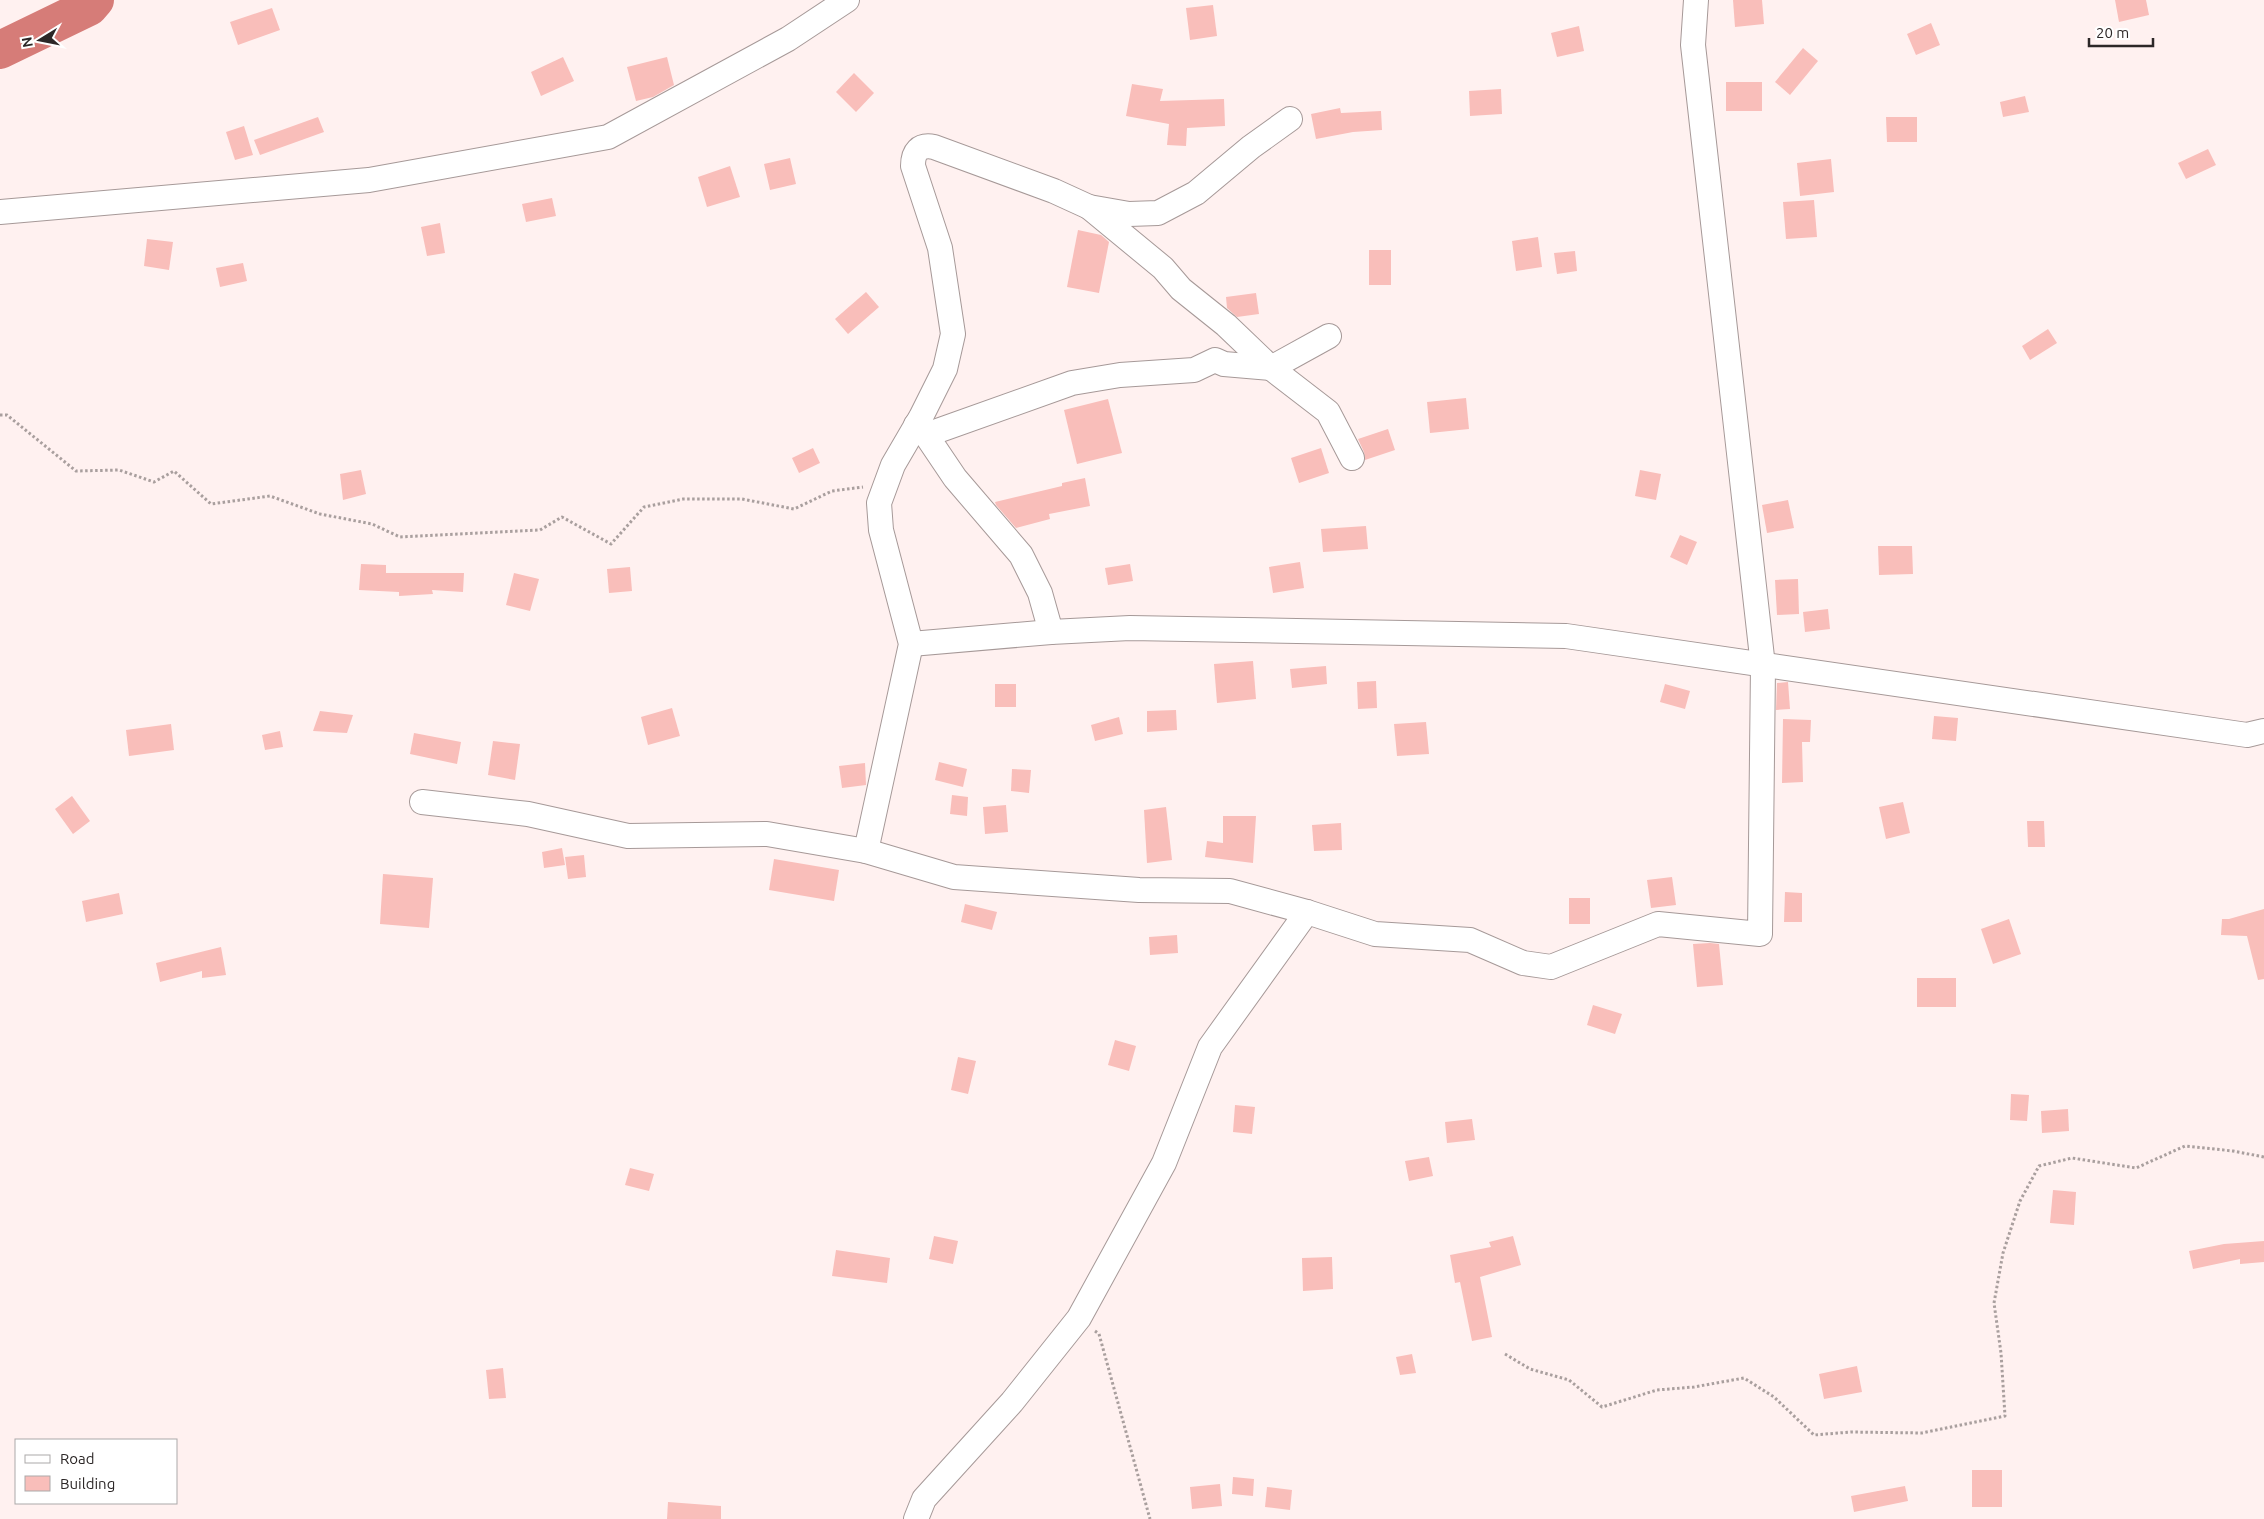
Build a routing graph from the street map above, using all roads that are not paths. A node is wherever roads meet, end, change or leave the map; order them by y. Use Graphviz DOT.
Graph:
graph roads {
  1 [pos="847,0"];
  2 [pos="1696,0"];
  3 [pos="1290,119"];
  4 [pos="1089,207"];
  5 [pos="0,212"];
  6 [pos="1329,336"];
  7 [pos="1271,368"];
  8 [pos="921,430"];
  9 [pos="1352,458"];
  10 [pos="1051,632"];
  11 [pos="911,644"];
  12 [pos="1763,666"];
  13 [pos="2264,731"];
  14 [pos="422,802"];
  15 [pos="866,851"];
  16 [pos="1307,912"];
  17 [pos="916,1519"];
  1 -- 5 [label="street"];
  2 -- 12 [label="street"];
  3 -- 4 [label="street"];
  4 -- 7 [label="street"];
  4 -- 8 [label="street"];
  6 -- 7 [label="street"];
  7 -- 8 [label="street"];
  7 -- 9 [label="street"];
  8 -- 10 [label="street"];
  8 -- 11 [label="street"];
  10 -- 11 [label="street"];
  10 -- 12 [label="street"];
  11 -- 15 [label="street"];
  12 -- 13 [label="street"];
  12 -- 16 [label="street"];
  14 -- 15 [label="street"];
  15 -- 16 [label="street"];
  16 -- 17 [label="street"];
}
